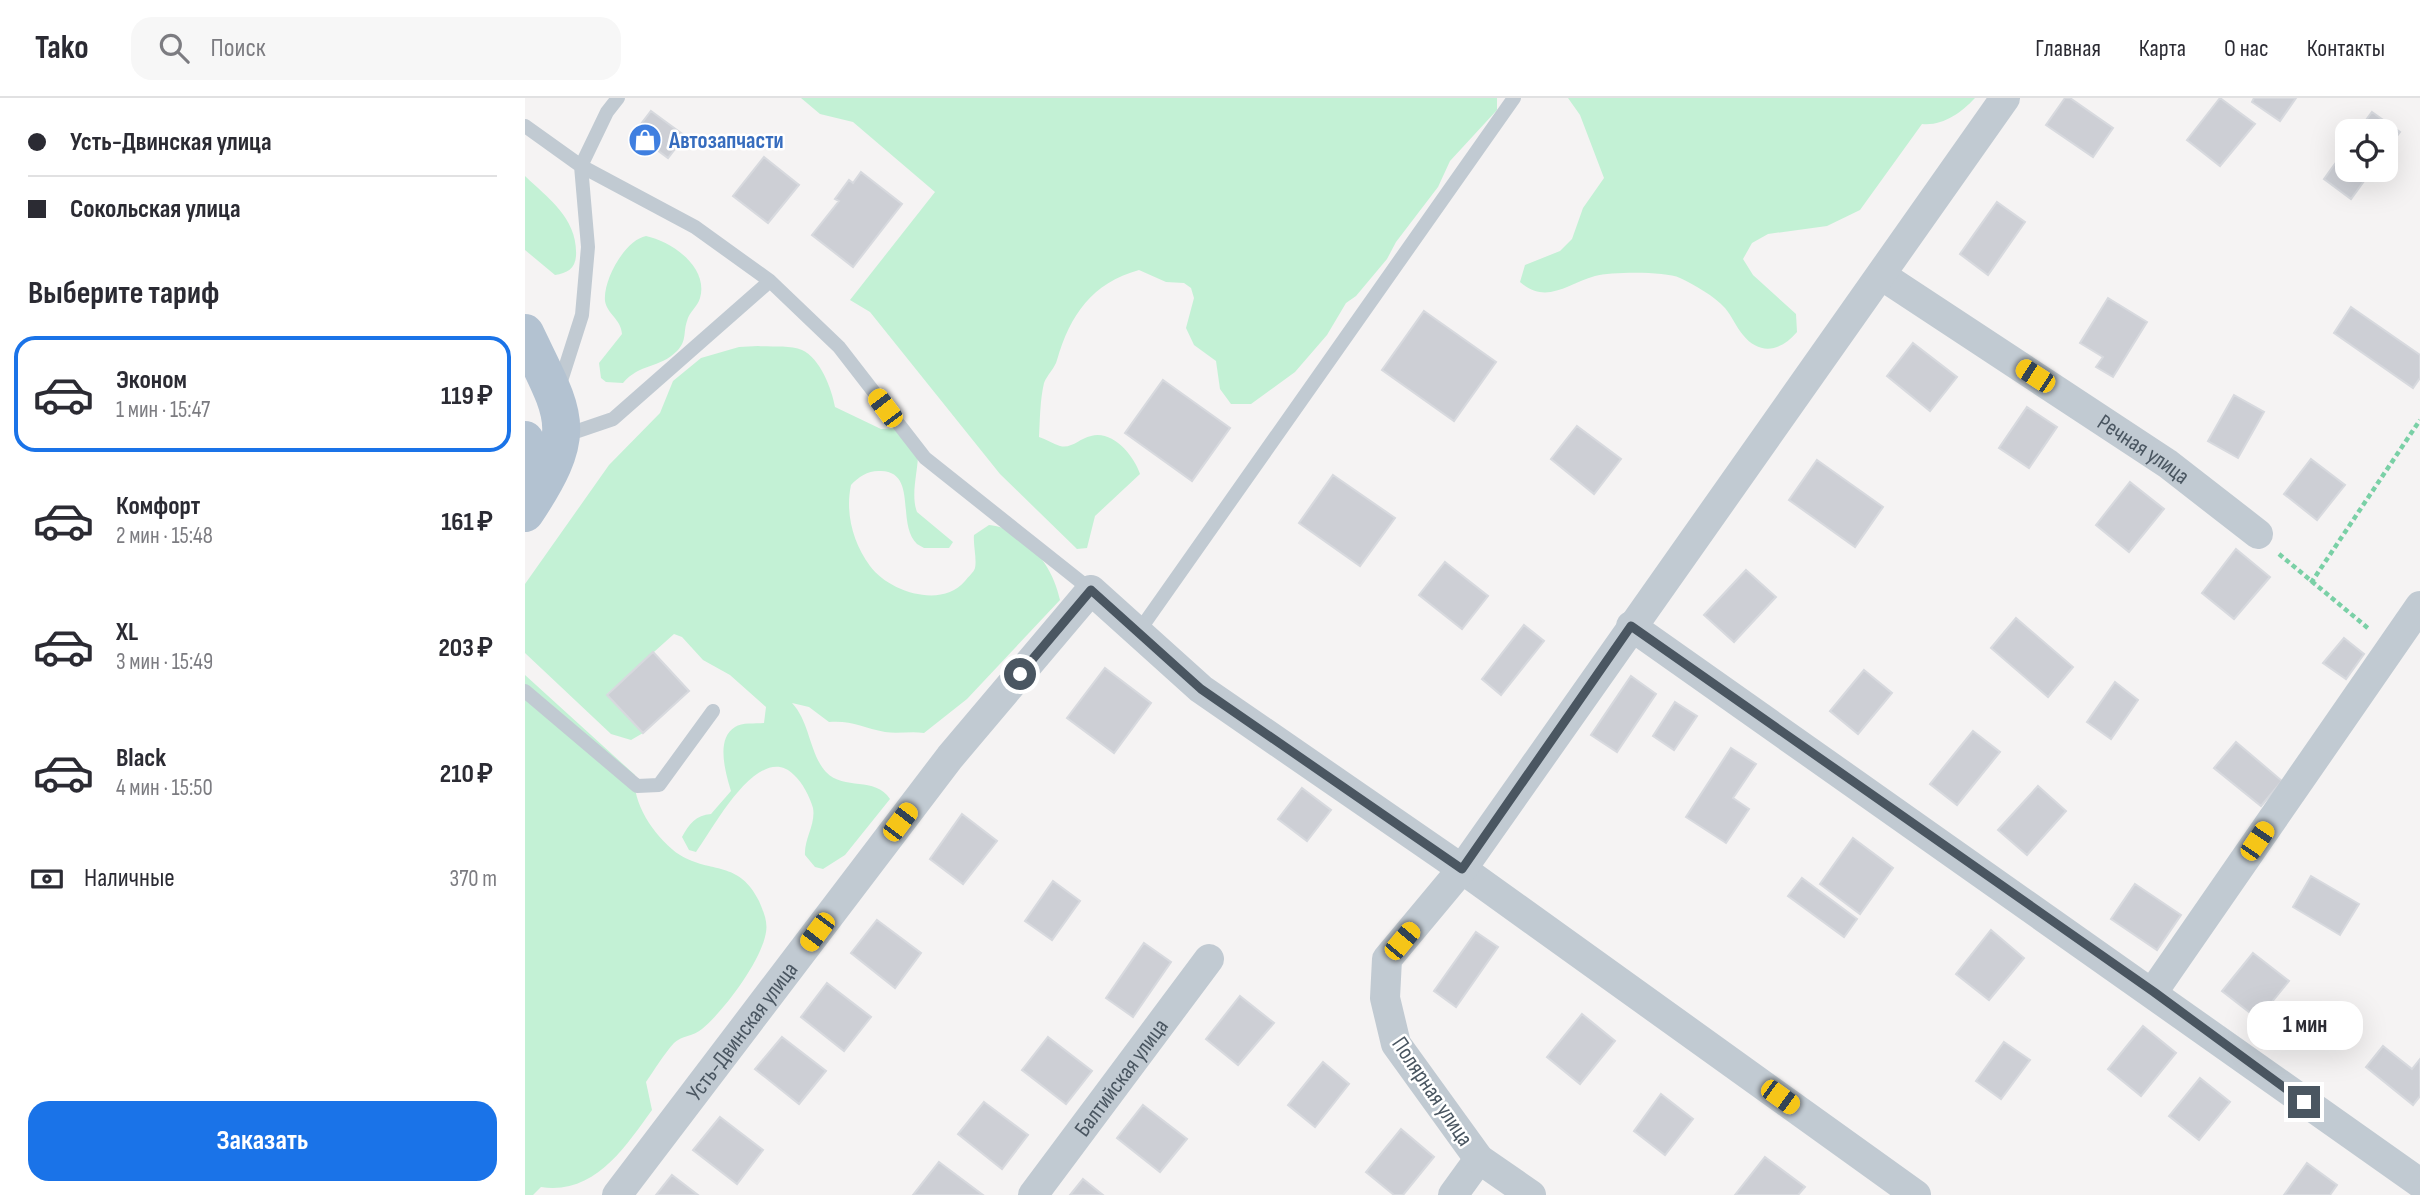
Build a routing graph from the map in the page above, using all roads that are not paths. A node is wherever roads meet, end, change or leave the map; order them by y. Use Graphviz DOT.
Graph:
graph roads {
  1 [pos="618,98"];
  2 [pos="1514,98"];
  3 [pos="2005,98"];
  4 [pos="525,126"];
  5 [pos="581,166"];
  6 [pos="1881,275"];
  7 [pos="770,281"];
  8 [pos="525,332"];
  9 [pos="556,397"];
  10 [pos="562,436"];
  11 [pos="525,440"];
  12 [pos="525,490"];
  13 [pos="525,513"];
  14 [pos="2258,534"];
  15 [pos="1091,590"];
  16 [pos="2420,606"];
  17 [pos="1631,626"];
  18 [pos="1139,631"];
  19 [pos="525,691"];
  20 [pos="713,711"];
  21 [pos="1462,869"];
  22 [pos="1209,959"];
  23 [pos="2154,992"];
  24 [pos="1479,1159"];
  25 [pos="2420,1183"];
  26 [pos="617,1195"];
  27 [pos="1033,1195"];
  28 [pos="1453,1195"];
  29 [pos="1531,1195"];
  30 [pos="1916,1195"];
  1 -- 5 [label="lane"];
  2 -- 18 [label="lane"];
  3 -- 6 [label="street"];
  4 -- 5 [label="lane"];
  5 -- 7 [label="lane"];
  5 -- 9 [label="lane"];
  6 -- 14 [label="street, Речная улица"];
  6 -- 17 [label="street"];
  7 -- 10 [label="lane"];
  7 -- 15 [label="lane"];
  8 -- 9 [label="main road"];
  9 -- 10 [label="main road"];
  10 -- 13 [label="main road"];
  11 -- 12 [label="main road"];
  15 -- 18 [label="street"];
  15 -- 26 [label="street, Усть-Двинская улица"];
  16 -- 23 [label="street"];
  17 -- 21 [label="street"];
  17 -- 23 [label="street"];
  18 -- 21 [label="street"];
  19 -- 20 [label="lane"];
  21 -- 24 [label="street, Полярная улица"];
  21 -- 30 [label="street"];
  22 -- 27 [label="street, Балтийская улица"];
  23 -- 25 [label="street"];
  24 -- 28 [label="street"];
  24 -- 29 [label="street, Полярная улица"];
}
